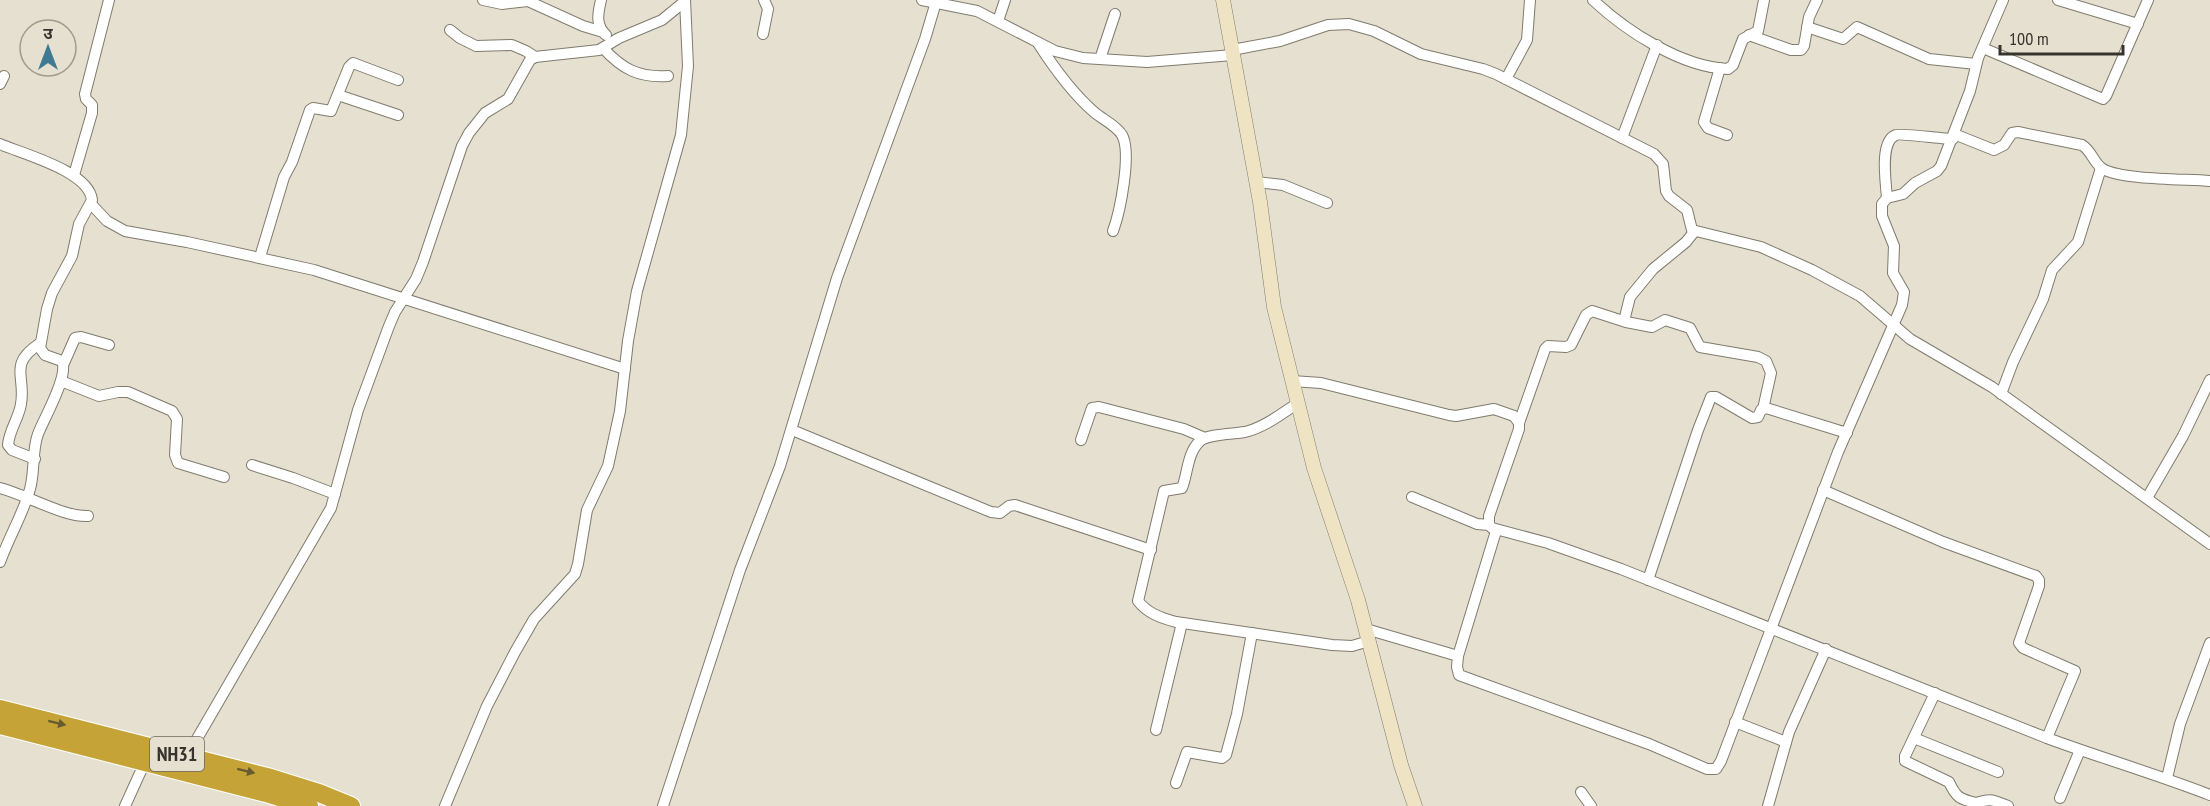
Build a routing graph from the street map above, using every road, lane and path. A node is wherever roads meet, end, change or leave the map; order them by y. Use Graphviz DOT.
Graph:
graph roads {
  1 [pos="110,0"];
  2 [pos="483,0"];
  3 [pos="601,0"];
  4 [pos="764,0"];
  5 [pos="922,0"];
  6 [pos="1005,0"];
  7 [pos="1223,0"];
  8 [pos="1530,0"];
  9 [pos="1593,0"];
  10 [pos="1764,0"];
  11 [pos="1817,0"];
  12 [pos="2003,0"];
  13 [pos="2058,0"];
  14 [pos="2148,0"];
  15 [pos="684,1"];
  16 [pos="938,1"];
  17 [pos="965,4"];
  18 [pos="1115,14"];
  19 [pos="998,21"];
  20 [pos="2138,24"];
  21 [pos="1807,27"];
  22 [pos="450,30"];
  23 [pos="603,32"];
  24 [pos="763,34"];
  25 [pos="1749,35"];
  26 [pos="613,41"];
  27 [pos="1038,43"];
  28 [pos="1657,45"];
  29 [pos="603,48"];
  30 [pos="1983,48"];
  31 [pos="1232,53"];
  32 [pos="535,57"];
  33 [pos="1100,59"];
  34 [pos="1976,64"];
  35 [pos="1720,68"];
  36 [pos="668,76"];
  37 [pos="398,80"];
  38 [pos="1506,80"];
  39 [pos="338,95"];
  40 [pos="398,115"];
  41 [pos="1727,135"];
  42 [pos="1954,136"];
  43 [pos="1622,138"];
  44 [pos="0,144"];
  45 [pos="2101,168"];
  46 [pos="74,175"];
  47 [pos="2210,181"];
  48 [pos="1256,182"];
  49 [pos="1887,198"];
  50 [pos="1327,203"];
  51 [pos="91,204"];
  52 [pos="1113,231"];
  53 [pos="1694,232"];
  54 [pos="260,257"];
  55 [pos="404,298"];
  56 [pos="1624,321"];
  57 [pos="1894,324"];
  58 [pos="39,344"];
  59 [pos="109,345"];
  60 [pos="64,363"];
  61 [pos="625,369"];
  62 [pos="2210,380"];
  63 [pos="61,381"];
  64 [pos="1292,381"];
  65 [pos="2001,394"];
  66 [pos="1298,403"];
  67 [pos="1763,409"];
  68 [pos="1519,423"];
  69 [pos="792,430"];
  70 [pos="1847,433"];
  71 [pos="1205,438"];
  72 [pos="1082,440"];
  73 [pos="35,459"];
  74 [pos="252,465"];
  75 [pos="224,477"];
  76 [pos="0,488"];
  77 [pos="1823,490"];
  78 [pos="335,494"];
  79 [pos="27,496"];
  80 [pos="1412,497"];
  81 [pos="2147,498"];
  82 [pos="88,516"];
  83 [pos="1492,528"];
  84 [pos="2210,544"];
  85 [pos="1151,550"];
  86 [pos="0,562"];
  87 [pos="1648,580"];
  88 [pos="1182,623"];
  89 [pos="1770,627"];
  90 [pos="1252,633"];
  91 [pos="1367,635"];
  92 [pos="2210,643"];
  93 [pos="1826,650"];
  94 [pos="1458,656"];
  95 [pos="1935,693"];
  96 [pos="0,709"];
  97 [pos="1735,722"];
  98 [pos="0,725"];
  99 [pos="1156,730"];
  100 [pos="1914,738"];
  101 [pos="2047,738"];
  102 [pos="1786,742"];
  103 [pos="2080,750"];
  104 [pos="187,756"];
  105 [pos="145,762"];
  106 [pos="1998,772"];
  107 [pos="2166,778"];
  108 [pos="1176,783"];
  109 [pos="1581,792"];
  110 [pos="2210,795"];
  111 [pos="2060,798"];
  112 [pos="125,806"];
  113 [pos="309,806"];
  114 [pos="351,806"];
  115 [pos="445,806"];
  116 [pos="663,806"];
  117 [pos="1415,806"];
  118 [pos="1591,806"];
  119 [pos="1768,806"];
  120 [pos="2008,806"];
  1 -- 46 [label="street"];
  2 -- 23 [label="street"];
  3 -- 23 [label="street"];
  4 -- 24 [label="street"];
  5 -- 16 [label="street"];
  6 -- 19 [label="street"];
  7 -- 31 [label="street"];
  8 -- 38 [label="street"];
  9 -- 28 [label="street"];
  10 -- 25 [label="street"];
  11 -- 21 [label="street"];
  12 -- 30 [label="street"];
  13 -- 20 [label="street"];
  14 -- 20 [label="street"];
  15 -- 26 [label="street"];
  15 -- 61 [label="street"];
  16 -- 17 [label="street"];
  16 -- 69 [label="street"];
  17 -- 19 [label="street"];
  18 -- 33 [label="street"];
  19 -- 27 [label="street"];
  20 -- 30 [label="street"];
  21 -- 25 [label="street"];
  21 -- 34 [label="street"];
  22 -- 32 [label="street"];
  23 -- 26 [label="street"];
  25 -- 35 [label="street"];
  26 -- 29 [label="street"];
  27 -- 33 [label="street"];
  27 -- 52 [label="street"];
  28 -- 35 [label="street"];
  28 -- 43 [label="street"];
  29 -- 32 [label="street"];
  29 -- 36 [label="street"];
  30 -- 34 [label="street"];
  31 -- 33 [label="street"];
  31 -- 38 [label="street"];
  31 -- 48 [label="street"];
  32 -- 55 [label="street"];
  34 -- 42 [label="street"];
  35 -- 41 [label="street"];
  37 -- 39 [label="street"];
  38 -- 43 [label="street"];
  39 -- 40 [label="street"];
  39 -- 54 [label="street"];
  42 -- 45 [label="street"];
  42 -- 49 [label="street"];
  42 -- 49 [label="street"];
  43 -- 53 [label="street"];
  44 -- 46 [label="street"];
  45 -- 47 [label="street"];
  45 -- 65 [label="street"];
  46 -- 51 [label="street"];
  48 -- 50 [label="street"];
  48 -- 64 [label="street"];
  49 -- 57 [label="street"];
  51 -- 54 [label="street"];
  51 -- 58 [label="street"];
  53 -- 56 [label="street"];
  53 -- 57 [label="street"];
  54 -- 55 [label="street"];
  55 -- 61 [label="street"];
  55 -- 78 [label="street"];
  56 -- 67 [label="street"];
  56 -- 68 [label="street"];
  57 -- 65 [label="street"];
  57 -- 70 [label="street"];
  58 -- 60 [label="street"];
  58 -- 73 [label="street"];
  59 -- 60 [label="street"];
  60 -- 63 [label="street"];
  61 -- 115 [label="street"];
  62 -- 81 [label="street"];
  63 -- 73 [label="street"];
  63 -- 75 [label="street"];
  64 -- 66 [label="street"];
  64 -- 68 [label="street"];
  65 -- 81 [label="street"];
  66 -- 71 [label="street"];
  66 -- 91 [label="street"];
  67 -- 70 [label="street"];
  67 -- 87 [label="street"];
  68 -- 83 [label="street"];
  69 -- 85 [label="street"];
  69 -- 116 [label="street"];
  70 -- 77 [label="street"];
  71 -- 72 [label="street"];
  71 -- 85 [label="street"];
  73 -- 79 [label="street"];
  74 -- 78 [label="street"];
  76 -- 79 [label="street"];
  77 -- 89 [label="street"];
  77 -- 101 [label="street"];
  78 -- 104 [label="street"];
  79 -- 82 [label="street"];
  79 -- 86 [label="street"];
  80 -- 83 [label="street"];
  81 -- 84 [label="street"];
  83 -- 87 [label="street"];
  83 -- 94 [label="street"];
  85 -- 88 [label="street"];
  87 -- 89 [label="street"];
  88 -- 90 [label="street"];
  88 -- 99 [label="street"];
  89 -- 93 [label="street"];
  89 -- 97 [label="street"];
  90 -- 91 [label="street"];
  90 -- 108 [label="street"];
  91 -- 94 [label="street"];
  91 -- 117 [label="street"];
  92 -- 107 [label="street"];
  93 -- 95 [label="street"];
  93 -- 102 [label="street"];
  94 -- 97 [label="street"];
  95 -- 100 [label="street"];
  95 -- 101 [label="street"];
  96 -- 104 [label="highway, NH31, one-way"];
  97 -- 102 [label="street"];
  98 -- 105 [label="highway, NH31"];
  100 -- 106 [label="street"];
  100 -- 120 [label="street"];
  101 -- 103 [label="street"];
  102 -- 119 [label="street"];
  103 -- 107 [label="street"];
  103 -- 111 [label="street"];
  104 -- 114 [label="highway, NH31, one-way"];
  105 -- 112 [label="street"];
  105 -- 113 [label="highway, NH31"];
  107 -- 110 [label="street"];
  109 -- 118 [label="street"];
}
